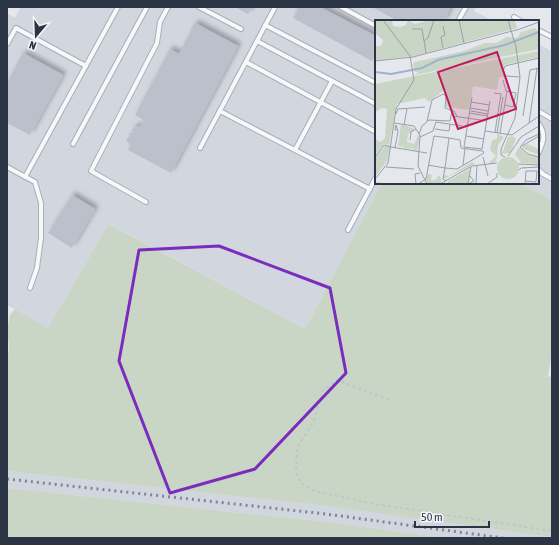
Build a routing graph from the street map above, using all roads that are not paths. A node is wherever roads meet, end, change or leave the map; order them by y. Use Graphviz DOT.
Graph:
graph roads {
  1 [pos="118,7"];
  2 [pos="147,7"];
  3 [pos="168,7"];
  4 [pos="199,7"];
  5 [pos="275,7"];
  6 [pos="341,7"];
  7 [pos="466,7"];
  8 [pos="514,17"];
  9 [pos="459,20"];
  10 [pos="519,20"];
  11 [pos="266,25"];
  12 [pos="375,25"];
  13 [pos="241,29"];
  14 [pos="539,30"];
  15 [pos="552,37"];
  16 [pos="257,41"];
  17 [pos="7,44"];
  18 [pos="246,62"];
  19 [pos="86,66"];
  20 [pos="332,81"];
  21 [pos="375,82"];
  22 [pos="320,102"];
  23 [pos="375,103"];
  24 [pos="220,111"];
  25 [pos="539,112"];
  26 [pos="552,119"];
  27 [pos="539,125"];
  28 [pos="375,131"];
  29 [pos="73,144"];
  30 [pos="200,148"];
  31 [pos="295,150"];
  32 [pos="539,152"];
  33 [pos="7,167"];
  34 [pos="539,169"];
  35 [pos="25,177"];
  36 [pos="551,177"];
  37 [pos="375,179"];
  38 [pos="370,189"];
  39 [pos="146,202"];
  40 [pos="348,230"];
  41 [pos="30,288"];
  1 -- 19 [label="lane"];
  2 -- 29 [label="lane"];
  3 -- 39 [label="lane"];
  4 -- 13 [label="lane"];
  5 -- 11 [label="lane"];
  6 -- 12 [label="lane"];
  7 -- 9 [label="lane"];
  8 -- 10 [label="lane"];
  11 -- 16 [label="lane"];
  11 -- 21 [label="lane"];
  14 -- 15 [label="lane"];
  16 -- 18 [label="lane"];
  16 -- 20 [label="lane"];
  17 -- 19 [label="lane"];
  18 -- 22 [label="lane"];
  18 -- 24 [label="lane"];
  19 -- 35 [label="lane"];
  20 -- 22 [label="lane"];
  20 -- 23 [label="lane"];
  22 -- 28 [label="lane"];
  22 -- 31 [label="lane"];
  24 -- 30 [label="lane"];
  24 -- 31 [label="lane"];
  25 -- 26 [label="lane"];
  27 -- 32 [label="lane"];
  31 -- 38 [label="lane"];
  33 -- 35 [label="lane"];
  34 -- 36 [label="lane"];
  35 -- 41 [label="lane"];
  37 -- 38 [label="lane"];
  38 -- 40 [label="lane"];
}
